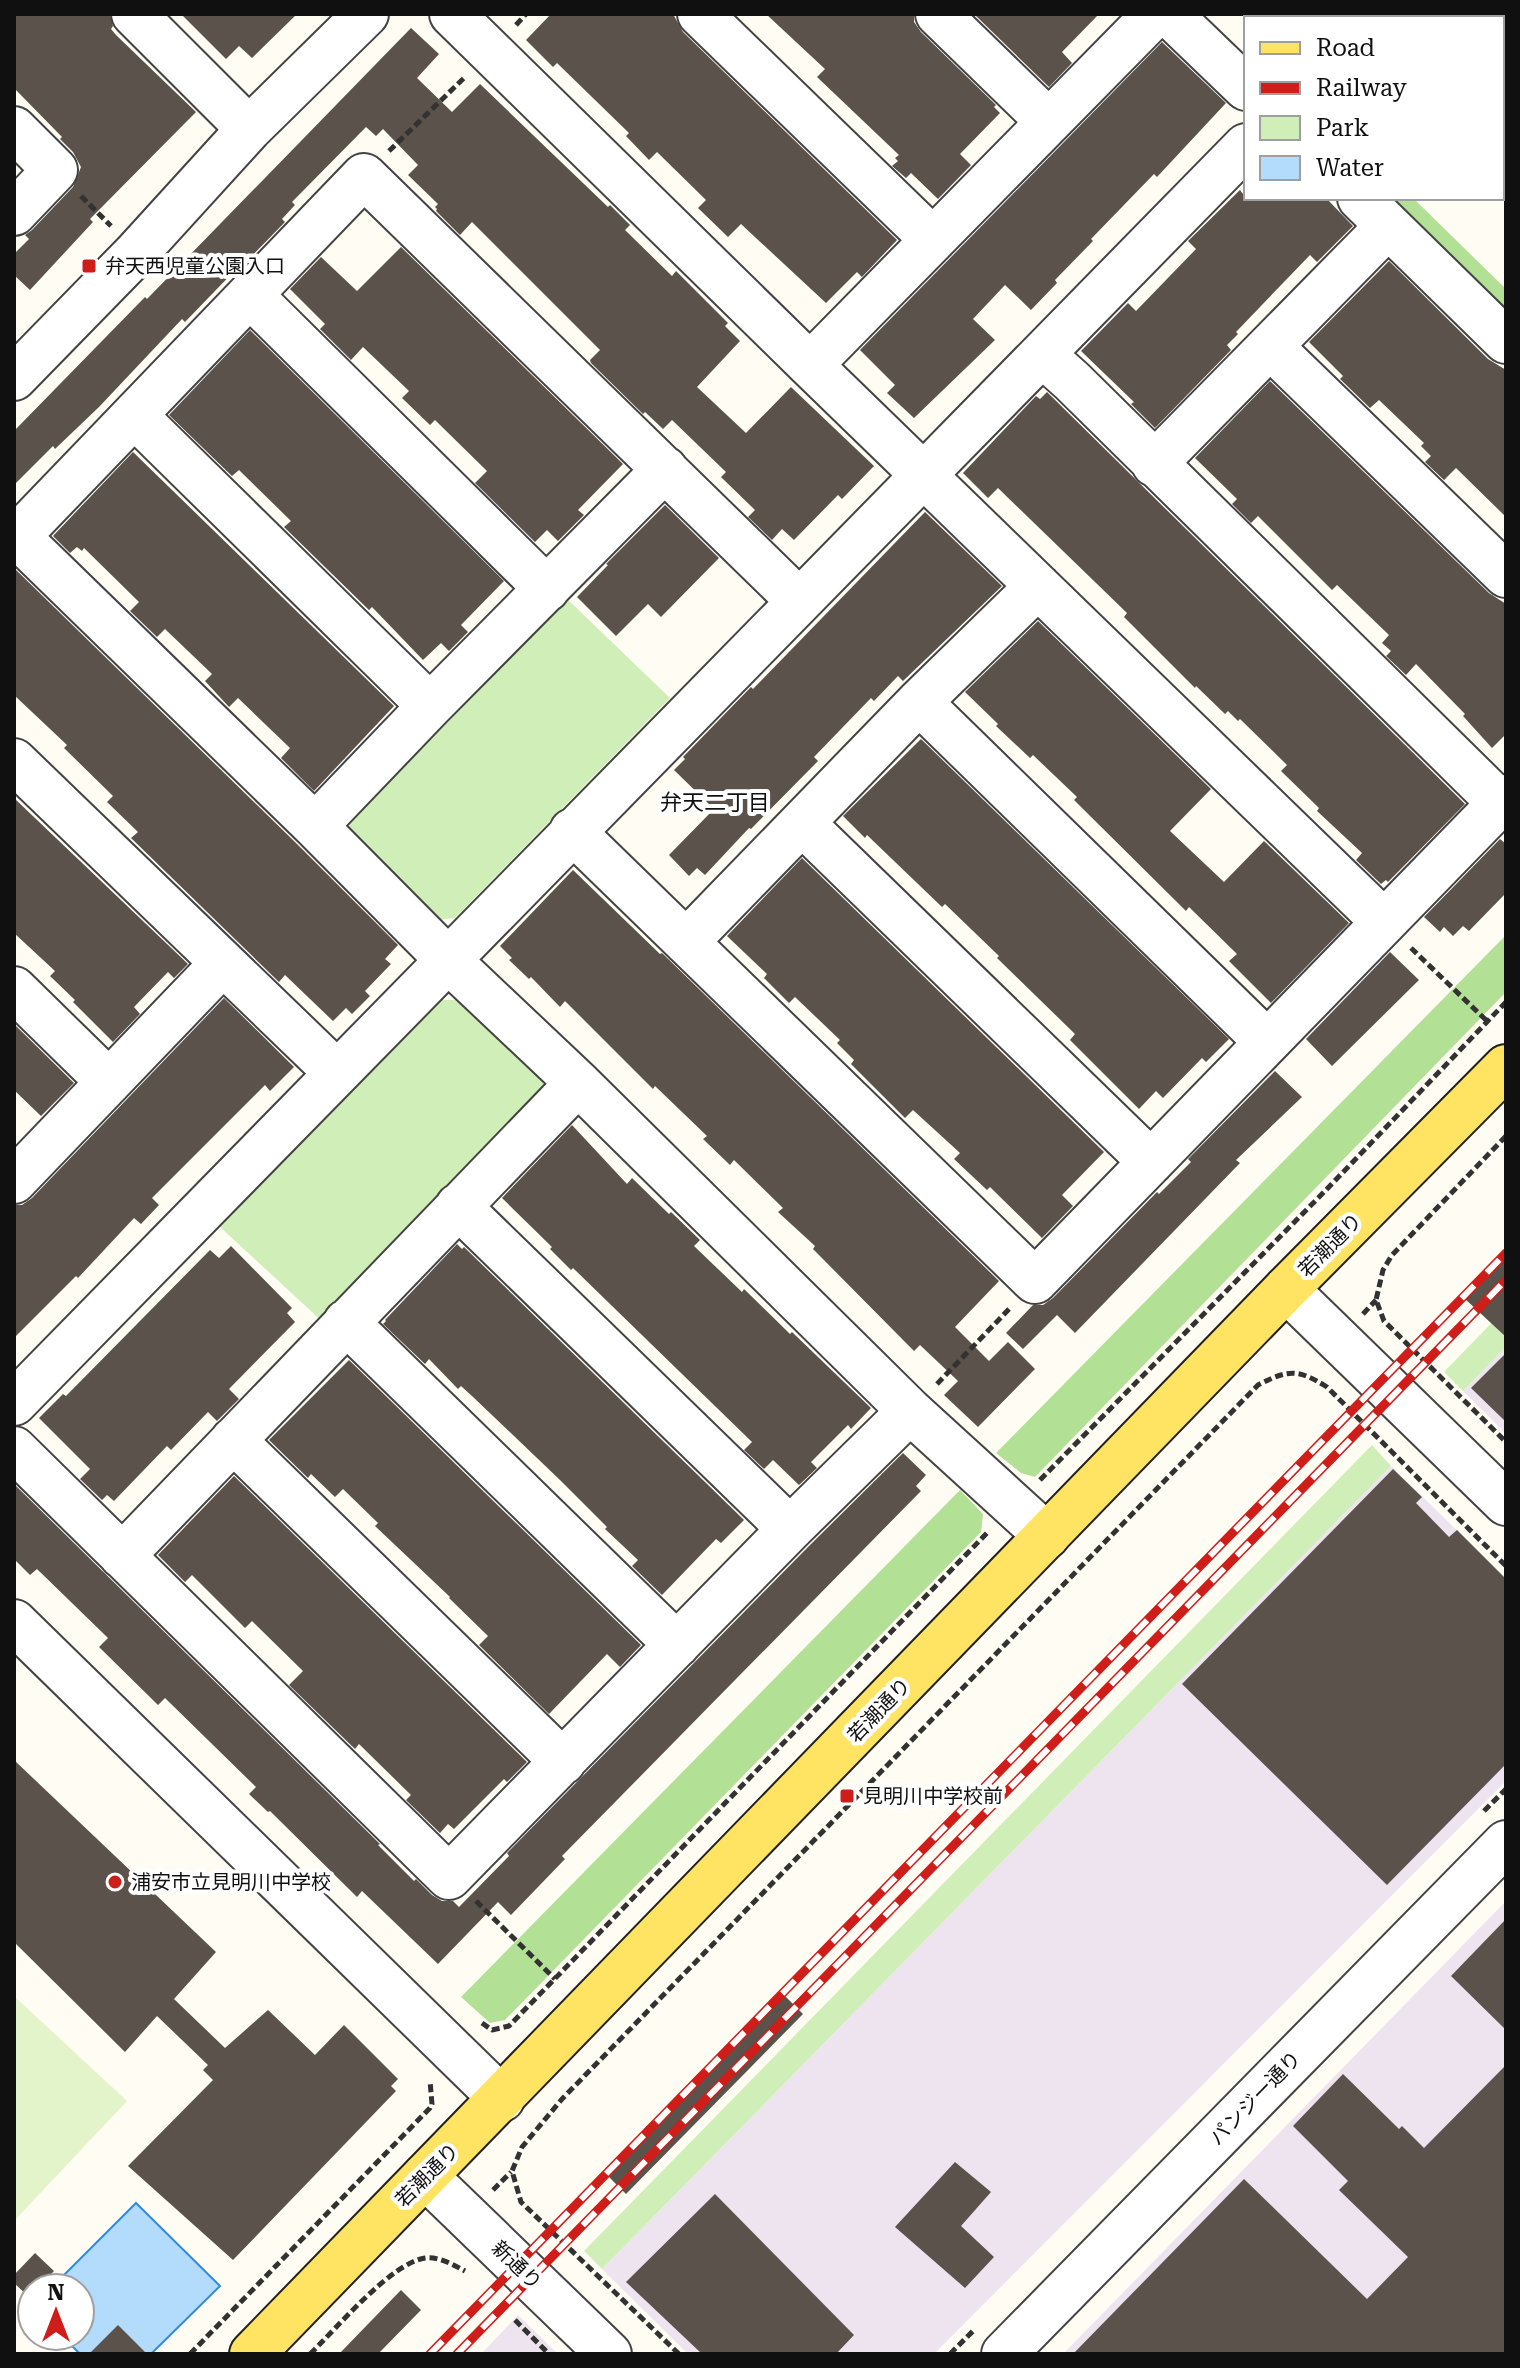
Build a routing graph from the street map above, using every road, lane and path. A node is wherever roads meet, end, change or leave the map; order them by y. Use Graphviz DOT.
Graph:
graph roads {
  1 [pos="134,14"];
  2 [pos="366,14"];
  3 [pos="452,14"];
  4 [pos="700,14"];
  5 [pos="938,14"];
  6 [pos="1155,14"];
  7 [pos="1169,14"];
  8 [pos="475,66"];
  9 [pos="1244,86"];
  10 [pos="1048,121"];
  11 [pos="14,129"];
  12 [pos="249,129"];
  13 [pos="1244,148"];
  14 [pos="55,170"];
  15 [pos="364,176"];
  16 [pos="1374,212"];
  17 [pos="14,213"];
  18 [pos="932,239"];
  19 [pos="137,252"];
  20 [pos="251,296"];
  21 [pos="1506,341"];
  22 [pos="1271,347"];
  23 [pos="1043,355"];
  24 [pos="810,365"];
  25 [pos="14,378"];
  26 [pos="135,416"];
  27 [pos="1154,464"];
  28 [pos="665,469"];
  29 [pos="923,475"];
  30 [pos="16,538"];
  31 [pos="1506,575"];
  32 [pos="1038,586"];
  33 [pos="547,589"];
  34 [pos="799,601"];
  35 [pos="919,702"];
  36 [pos="430,706"];
  37 [pos="14,761"];
  38 [pos="1503,800"];
  39 [pos="802,823"];
  40 [pos="315,826"];
  41 [pos="572,831"];
  42 [pos="1384,922"];
  43 [pos="686,942"];
  44 [pos="449,961"];
  45 [pos="223,963"];
  46 [pos="14,989"];
  47 [pos="1487,1021"];
  48 [pos="1267,1042"];
  49 [pos="1506,1067"];
  50 [pos="336,1072"];
  51 [pos="109,1082"];
  52 [pos="578,1083"];
  53 [pos="1506,1136"];
  54 [pos="1151,1162"];
  55 [pos="14,1181"];
  56 [pos="458,1206"];
  57 [pos="1035,1281"];
  58 [pos="1286,1289"];
  59 [pos="346,1322"];
  60 [pos="923,1398"];
  61 [pos="14,1403"];
  62 [pos="233,1440"];
  63 [pos="1506,1442"];
  64 [pos="14,1449"];
  65 [pos="1506,1503"];
  66 [pos="790,1529"];
  67 [pos="1047,1536"];
  68 [pos="122,1556"];
  69 [pos="1506,1566"];
  70 [pos="14,1622"];
  71 [pos="677,1645"];
  72 [pos="563,1762"];
  73 [pos="1506,1843"];
  74 [pos="449,1877"];
  75 [pos="555,1979"];
  76 [pos="501,2028"];
  77 [pos="500,2036"];
  78 [pos="424,2073"];
  79 [pos="502,2099"];
  80 [pos="425,2176"];
  81 [pos="475,2281"];
  82 [pos="507,2312"];
  83 [pos="190,2354"];
  84 [pos="252,2354"];
  85 [pos="310,2354"];
  86 [pos="549,2354"];
  87 [pos="609,2354"];
  88 [pos="679,2354"];
  89 [pos="1004,2354"];
  1 -- 12 [label="street"];
  2 -- 12 [label="street"];
  3 -- 24 [label="street"];
  4 -- 18 [label="street"];
  5 -- 10 [label="street"];
  6 -- 10 [label="street"];
  7 -- 9 [label="street"];
  8 -- 15 [label="path"];
  10 -- 18 [label="street"];
  11 -- 14 [label="street"];
  12 -- 19 [label="street"];
  13 -- 23 [label="street"];
  14 -- 17 [label="street"];
  14 -- 19 [label="path"];
  15 -- 20 [label="street"];
  15 -- 28 [label="street"];
  16 -- 21 [label="street"];
  16 -- 22 [label="street"];
  18 -- 24 [label="street"];
  19 -- 25 [label="street"];
  20 -- 26 [label="street"];
  20 -- 33 [label="street"];
  22 -- 27 [label="street"];
  22 -- 31 [label="street"];
  23 -- 27 [label="street"];
  23 -- 29 [label="street"];
  24 -- 29 [label="street"];
  26 -- 30 [label="street"];
  26 -- 36 [label="street"];
  27 -- 38 [label="street"];
  28 -- 33 [label="street"];
  28 -- 34 [label="street"];
  29 -- 32 [label="street"];
  29 -- 34 [label="street"];
  30 -- 40 [label="street"];
  32 -- 35 [label="street"];
  32 -- 42 [label="street"];
  33 -- 36 [label="street"];
  34 -- 41 [label="street"];
  35 -- 39 [label="street"];
  35 -- 48 [label="street"];
  36 -- 40 [label="street"];
  37 -- 45 [label="street"];
  38 -- 42 [label="street"];
  39 -- 43 [label="street"];
  39 -- 54 [label="street"];
  40 -- 44 [label="street"];
  41 -- 43 [label="street"];
  41 -- 44 [label="street"];
  42 -- 47 [label="path"];
  42 -- 48 [label="street"];
  43 -- 57 [label="street"];
  44 -- 50 [label="street"];
  44 -- 52 [label="street"];
  45 -- 50 [label="street"];
  45 -- 51 [label="street"];
  46 -- 51 [label="street"];
  48 -- 54 [label="street"];
  49 -- 58 [label="main road, 若潮通り"];
  50 -- 61 [label="street"];
  51 -- 55 [label="street"];
  52 -- 56 [label="street"];
  52 -- 60 [label="street"];
  53 -- 63 [label="path"];
  54 -- 57 [label="street"];
  56 -- 59 [label="street"];
  56 -- 66 [label="street"];
  57 -- 60 [label="path"];
  58 -- 65 [label="street"];
  58 -- 67 [label="main road, 若潮通り"];
  59 -- 62 [label="street"];
  59 -- 71 [label="street"];
  60 -- 66 [label="street"];
  60 -- 67 [label="street"];
  62 -- 68 [label="street"];
  62 -- 72 [label="street"];
  64 -- 68 [label="street"];
  66 -- 71 [label="street"];
  67 -- 79 [label="main road, 若潮通り"];
  68 -- 74 [label="street"];
  69 -- 88 [label="path"];
  70 -- 79 [label="street"];
  71 -- 72 [label="street"];
  72 -- 74 [label="street"];
  73 -- 89 [label="street, パンジー通り"];
  74 -- 75 [label="path"];
  76 -- 77 [label="path"];
  78 -- 83 [label="path"];
  79 -- 80 [label="main road, 若潮通り"];
  80 -- 84 [label="main road, 若潮通り"];
  80 -- 87 [label="street, 新通り"];
  81 -- 85 [label="path"];
  82 -- 86 [label="path"];
}
